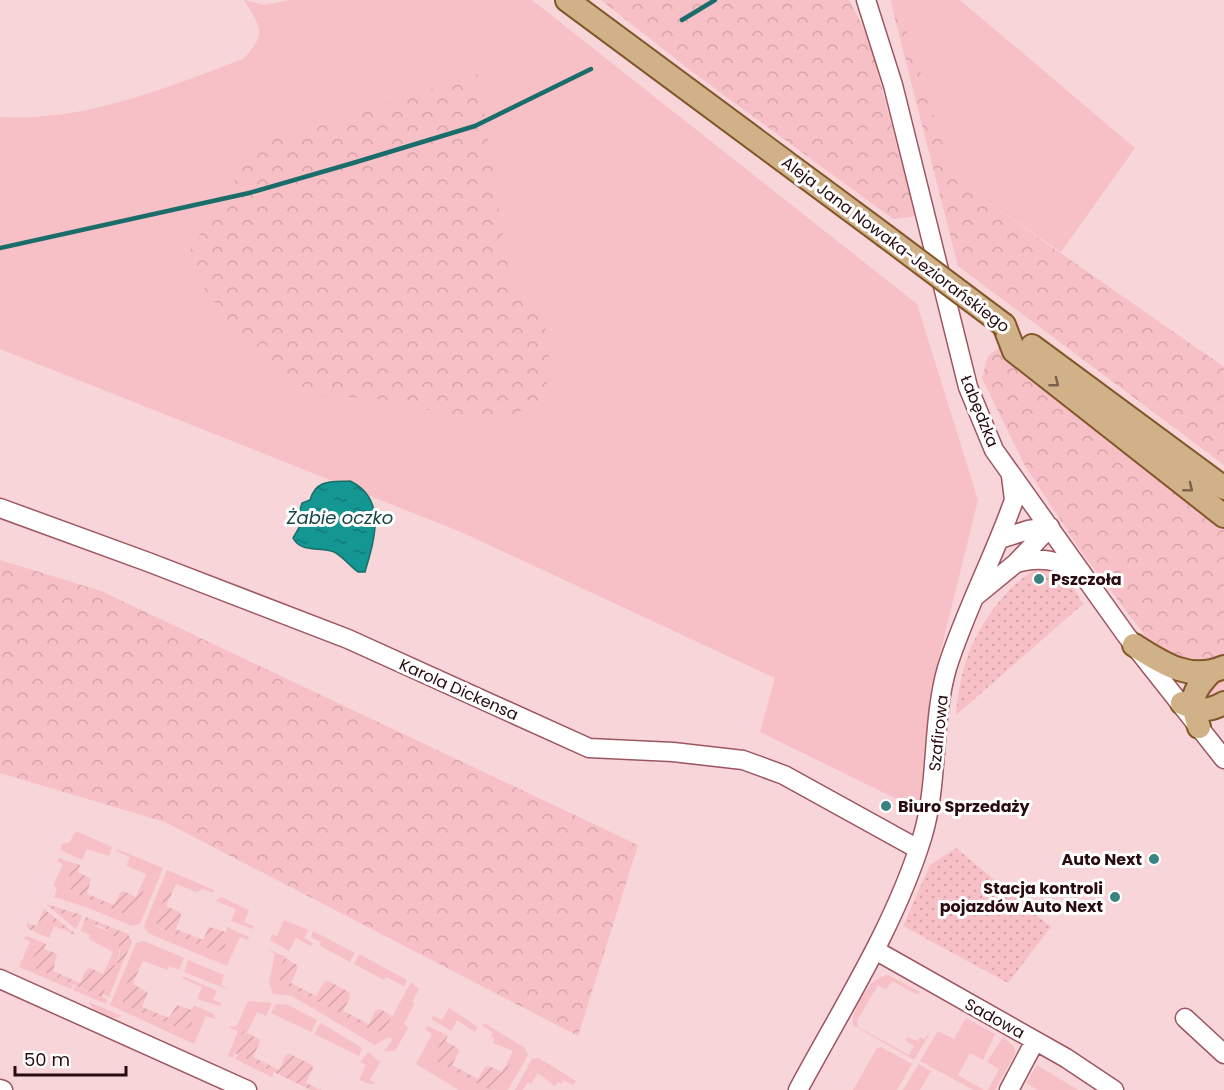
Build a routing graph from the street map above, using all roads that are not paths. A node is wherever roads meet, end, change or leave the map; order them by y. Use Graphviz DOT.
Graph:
graph roads {
  1 [pos="567,0"];
  2 [pos="588,0"];
  3 [pos="866,0"];
  4 [pos="645,57"];
  5 [pos="1004,325"];
  6 [pos="1011,474"];
  7 [pos="1224,488"];
  8 [pos="0,508"];
  9 [pos="1224,516"];
  10 [pos="1050,527"];
  11 [pos="1000,539"];
  12 [pos="1016,563"];
  13 [pos="1086,578"];
  14 [pos="974,598"];
  15 [pos="1134,645"];
  16 [pos="1218,669"];
  17 [pos="1224,703"];
  18 [pos="1190,712"];
  19 [pos="1224,759"];
  20 [pos="918,849"];
  21 [pos="874,951"];
  22 [pos="0,979"];
  23 [pos="1185,1017"];
  24 [pos="1035,1041"];
  25 [pos="1224,1054"];
  26 [pos="247,1090"];
  27 [pos="798,1090"];
  28 [pos="1009,1090"];
  29 [pos="1114,1090"];
  1 -- 4 [label="main road, Aleja Jana Nowaka-Jeziorańskiego"];
  2 -- 4 [label="main road"];
  3 -- 6 [label="street, Łabędzka"];
  4 -- 5 [label="main road, Aleja Jana Nowaka-Jeziorańskiego, bridge"];
  5 -- 7 [label="main road, Aleja Jana Nowaka-Jeziorańskiego"];
  5 -- 9 [label="main road, one-way"];
  6 -- 10 [label="street, Łabędzka"];
  6 -- 11 [label="street"];
  8 -- 20 [label="street, Karola Dickensa"];
  10 -- 11 [label="street"];
  10 -- 12 [label="street, Szafirowa"];
  10 -- 13 [label="street, Łabędzka"];
  11 -- 14 [label="street"];
  12 -- 13 [label="street"];
  12 -- 14 [label="street, Szafirowa"];
  13 -- 15 [label="street, Łabędzka"];
  14 -- 20 [label="street, Szafirowa"];
  15 -- 16 [label="main road"];
  15 -- 18 [label="street, Łabędzka"];
  16 -- 18 [label="main road"];
  17 -- 18 [label="main road"];
  18 -- 19 [label="street, Łabędzka"];
  20 -- 21 [label="street, Szafirowa"];
  21 -- 24 [label="street, Sadowa"];
  21 -- 27 [label="street, Szafirowa"];
  22 -- 26 [label="street"];
  23 -- 25 [label="street"];
  24 -- 28 [label="street"];
  24 -- 29 [label="street, Sadowa"];
}
